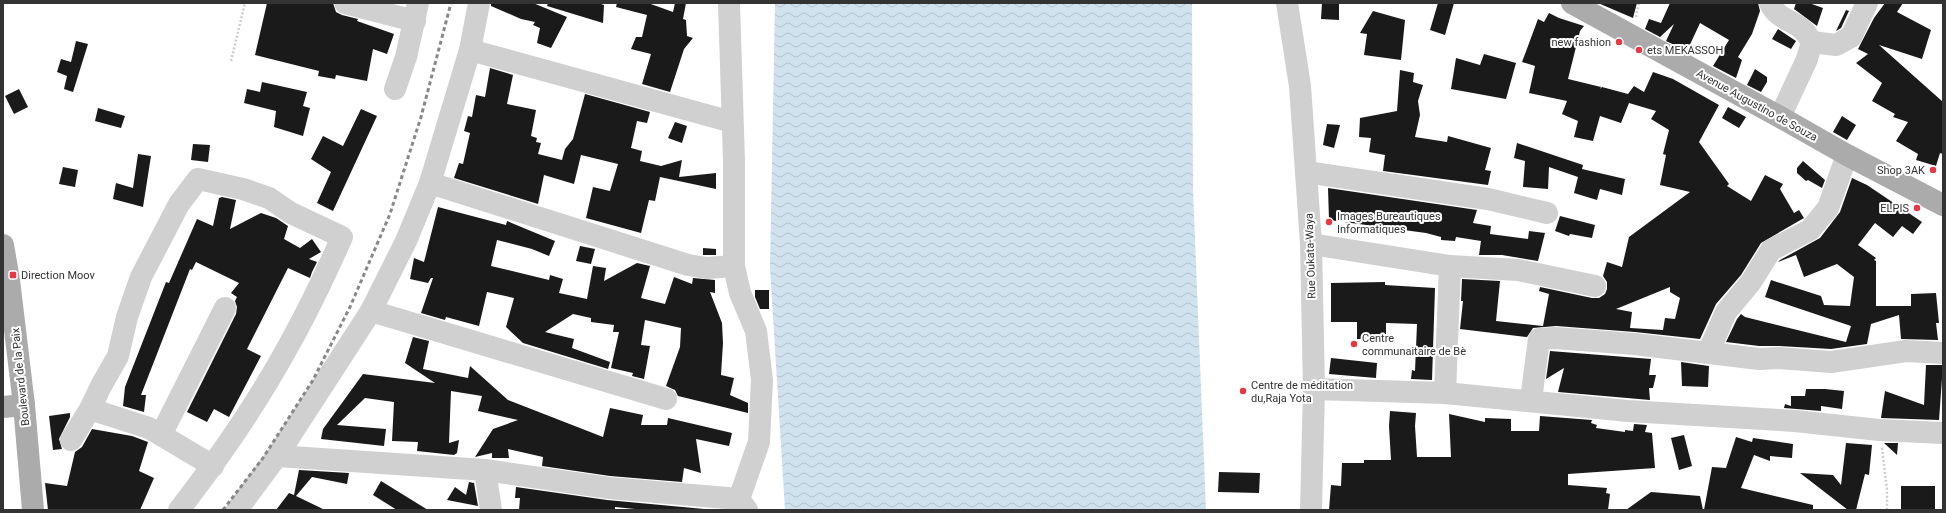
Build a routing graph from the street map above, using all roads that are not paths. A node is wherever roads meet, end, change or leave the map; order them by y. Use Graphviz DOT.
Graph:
graph roads {
  1 [pos="345,3"];
  2 [pos="479,3"];
  3 [pos="729,3"];
  4 [pos="1287,3"];
  5 [pos="1572,3"];
  6 [pos="1770,3"];
  7 [pos="1867,3"];
  8 [pos="416,12"];
  9 [pos="1812,42"];
  10 [pos="470,50"];
  11 [pos="396,89"];
  12 [pos="1780,117"];
  13 [pos="732,122"];
  14 [pos="1847,155"];
  15 [pos="1306,172"];
  16 [pos="430,183"];
  17 [pos="1943,205"];
  18 [pos="1547,213"];
  19 [pos="1311,244"];
  20 [pos="4,257"];
  21 [pos="734,266"];
  22 [pos="1450,266"];
  23 [pos="1595,286"];
  24 [pos="225,308"];
  25 [pos="371,311"];
  26 [pos="1708,353"];
  27 [pos="1943,353"];
  28 [pos="1314,390"];
  29 [pos="1445,393"];
  30 [pos="666,399"];
  31 [pos="1531,400"];
  32 [pos="13,406"];
  33 [pos="90,409"];
  34 [pos="1943,433"];
  35 [pos="161,435"];
  36 [pos="71,440"];
  37 [pos="277,456"];
  38 [pos="212,466"];
  39 [pos="485,470"];
  40 [pos="743,504"];
  41 [pos="33,510"];
  42 [pos="179,510"];
  43 [pos="237,510"];
  44 [pos="490,510"];
  45 [pos="1311,510"];
  1 -- 8 [label="street"];
  2 -- 10 [label="street"];
  3 -- 13 [label="street"];
  4 -- 15 [label="street, Rue Oukata-Waya"];
  5 -- 12 [label="main road, Avenue Augustino de Souza"];
  6 -- 9 [label="street"];
  7 -- 9 [label="street"];
  8 -- 11 [label="street"];
  9 -- 12 [label="street"];
  10 -- 13 [label="street"];
  10 -- 16 [label="street"];
  12 -- 14 [label="main road, Avenue Augustino de Souza"];
  13 -- 21 [label="street"];
  14 -- 17 [label="main road, Avenue Augustino de Souza"];
  14 -- 26 [label="street"];
  15 -- 18 [label="street"];
  15 -- 19 [label="street, Rue Oukata-Waya"];
  16 -- 21 [label="street"];
  16 -- 25 [label="street"];
  19 -- 22 [label="street"];
  19 -- 28 [label="street, Rue Oukata-Waya"];
  20 -- 32 [label="main road, Boulevard de la Paix"];
  21 -- 40 [label="street"];
  22 -- 23 [label="street"];
  22 -- 29 [label="street"];
  24 -- 35 [label="street"];
  25 -- 30 [label="street"];
  25 -- 37 [label="street"];
  26 -- 27 [label="street"];
  26 -- 31 [label="street"];
  28 -- 29 [label="street"];
  28 -- 45 [label="street, Rue Oukata-Waya"];
  29 -- 31 [label="street"];
  31 -- 34 [label="street"];
  32 -- 41 [label="main road, Boulevard de la Paix"];
  33 -- 35 [label="street"];
  33 -- 36 [label="street"];
  33 -- 38 [label="street"];
  35 -- 38 [label="street"];
  37 -- 39 [label="street"];
  37 -- 43 [label="street"];
  38 -- 42 [label="street"];
  39 -- 40 [label="street"];
  39 -- 44 [label="street"];
}
